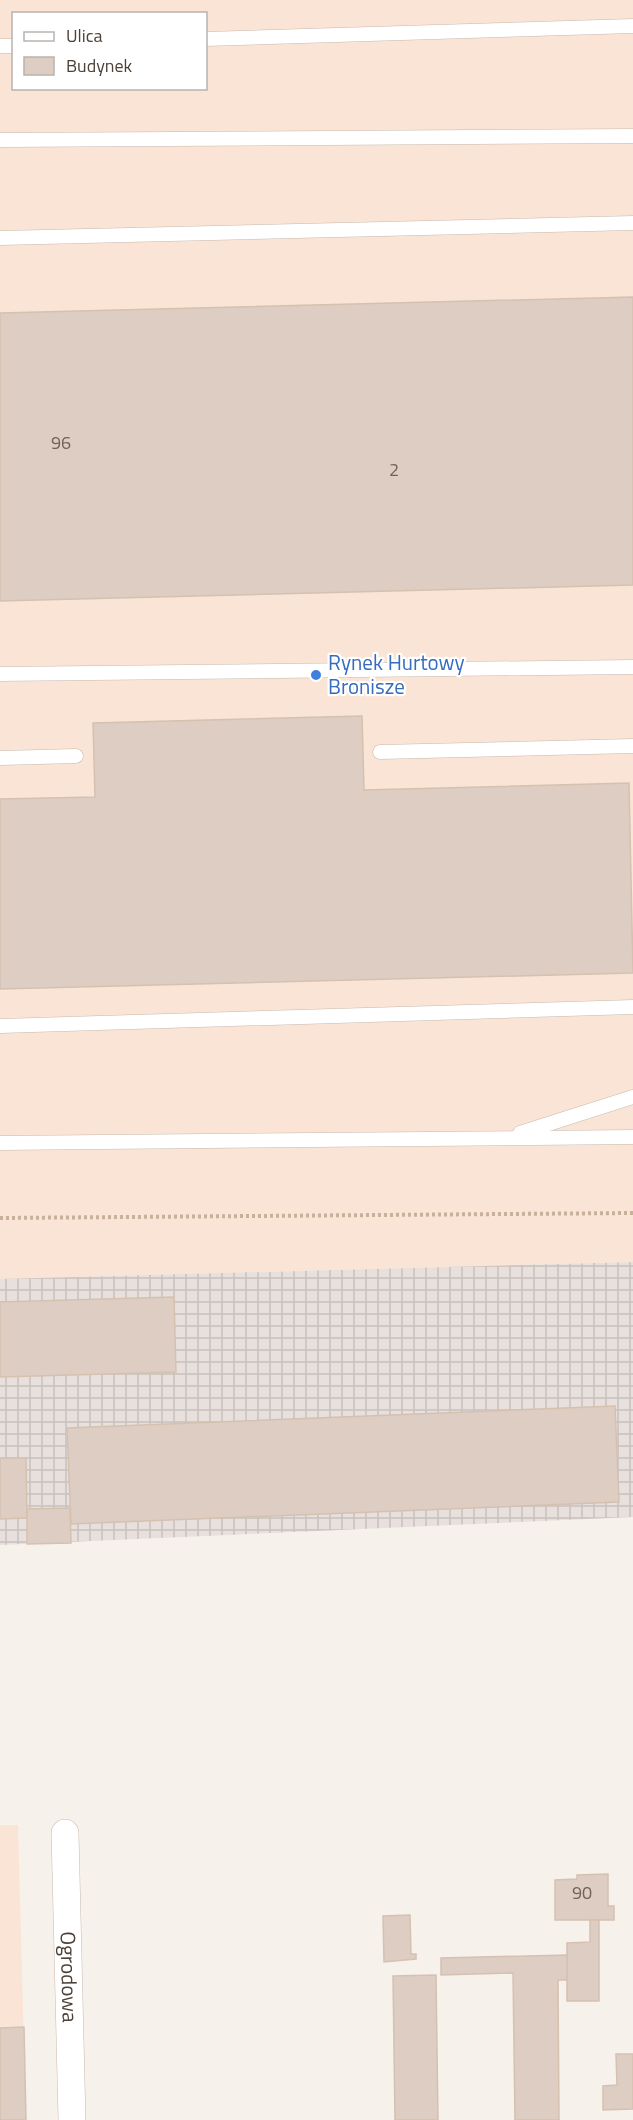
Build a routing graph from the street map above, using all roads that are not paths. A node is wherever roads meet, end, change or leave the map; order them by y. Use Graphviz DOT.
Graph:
graph roads {
  1 [pos="633,26"];
  2 [pos="207,39"];
  3 [pos="633,136"];
  4 [pos="0,140"];
  5 [pos="633,223"];
  6 [pos="0,238"];
  7 [pos="633,667"];
  8 [pos="0,674"];
  9 [pos="633,746"];
  10 [pos="380,752"];
  11 [pos="76,756"];
  12 [pos="0,758"];
  13 [pos="633,1007"];
  14 [pos="0,1026"];
  15 [pos="633,1097"];
  16 [pos="633,1137"];
  17 [pos="507,1138"];
  18 [pos="0,1143"];
  19 [pos="65,1833"];
  20 [pos="72,2120"];
  1 -- 2 [label="lane"];
  3 -- 4 [label="lane"];
  5 -- 6 [label="lane"];
  7 -- 8 [label="lane"];
  9 -- 10 [label="lane"];
  11 -- 12 [label="lane"];
  13 -- 14 [label="lane"];
  15 -- 17 [label="lane"];
  16 -- 17 [label="lane"];
  17 -- 18 [label="lane"];
  19 -- 20 [label="street, Ogrodowa"];
}
